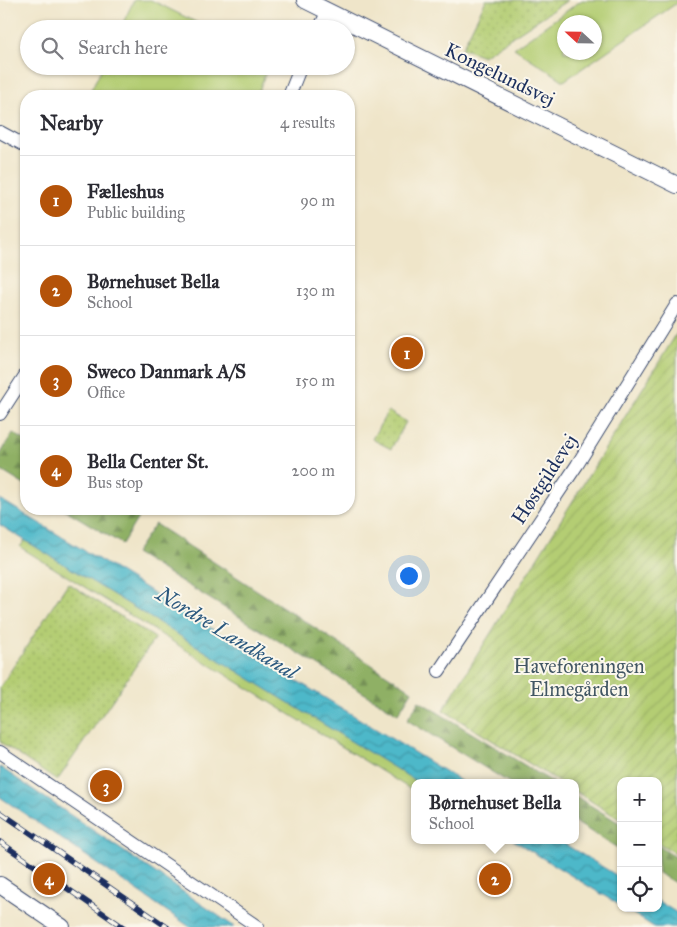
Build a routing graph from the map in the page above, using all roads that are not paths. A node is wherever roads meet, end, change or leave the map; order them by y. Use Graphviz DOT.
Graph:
graph roads {
  1 [pos="305,0"];
  2 [pos="328,11"];
  3 [pos="324,20"];
  4 [pos="346,20"];
  5 [pos="355,24"];
  6 [pos="297,75"];
  7 [pos="291,90"];
  8 [pos="0,132"];
  9 [pos="20,143"];
  10 [pos="677,185"];
  11 [pos="677,304"];
  12 [pos="20,383"];
  13 [pos="0,414"];
  14 [pos="439,671"];
  15 [pos="0,752"];
  16 [pos="3,893"];
  17 [pos="62,927"];
  18 [pos="258,927"];
  1 -- 2 [label="street, Kongelundsvej"];
  2 -- 3 [label="street"];
  2 -- 4 [label="street, Kongelundsvej"];
  5 -- 10 [label="street, Kongelundsvej"];
  6 -- 7 [label="street"];
  8 -- 9 [label="street"];
  11 -- 14 [label="street, Høstgildevej"];
  12 -- 13 [label="street"];
  15 -- 18 [label="street"];
  16 -- 17 [label="street"];
}
